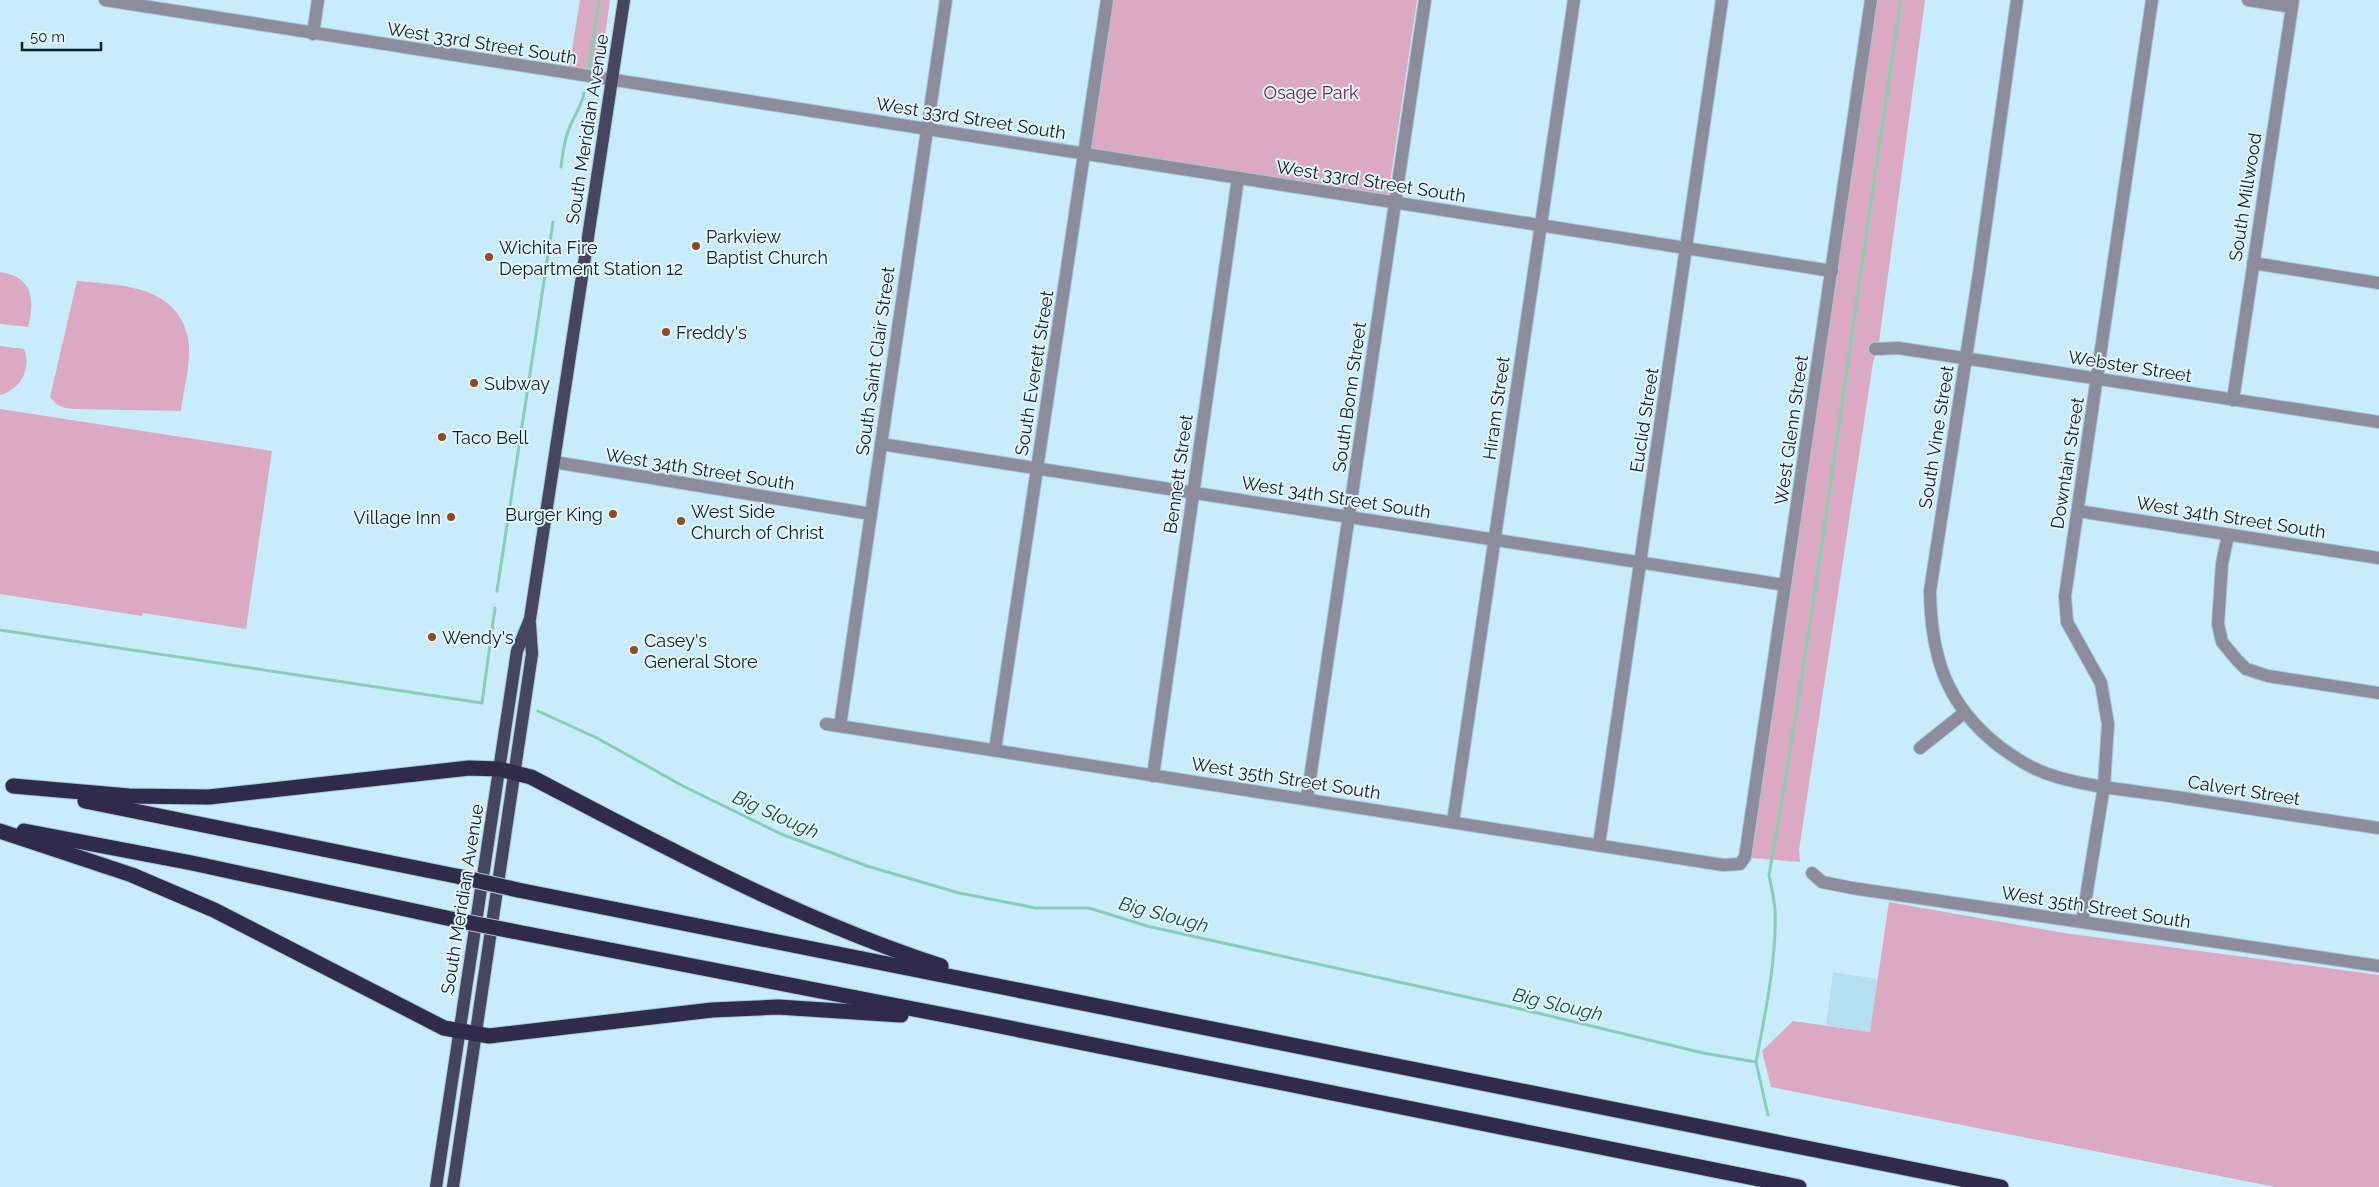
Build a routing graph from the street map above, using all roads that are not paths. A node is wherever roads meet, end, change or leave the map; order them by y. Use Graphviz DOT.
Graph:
graph roads {
  1 [pos="104,0"];
  2 [pos="318,0"];
  3 [pos="624,0"];
  4 [pos="946,0"];
  5 [pos="1107,0"];
  6 [pos="1426,0"];
  7 [pos="1574,0"];
  8 [pos="1722,0"];
  9 [pos="1871,0"];
  10 [pos="2017,0"];
  11 [pos="2152,0"];
  12 [pos="2248,0"];
  13 [pos="2292,3"];
  14 [pos="177,6"];
  15 [pos="313,34"];
  16 [pos="612,81"];
  17 [pos="927,129"];
  18 [pos="1085,154"];
  19 [pos="1238,178"];
  20 [pos="1395,203"];
  21 [pos="1541,226"];
  22 [pos="1686,248"];
  23 [pos="2253,263"];
  24 [pos="1832,271"];
  25 [pos="2379,283"];
  26 [pos="1875,350"];
  27 [pos="1965,359"];
  28 [pos="2098,379"];
  29 [pos="2233,400"];
  30 [pos="2379,422"];
  31 [pos="881,444"];
  32 [pos="554,462"];
  33 [pos="1038,468"];
  34 [pos="1193,492"];
  35 [pos="2078,511"];
  36 [pos="871,514"];
  37 [pos="1349,517"];
  38 [pos="2228,535"];
  39 [pos="1494,539"];
  40 [pos="2379,558"];
  41 [pos="1639,562"];
  42 [pos="1786,585"];
  43 [pos="530,618"];
  44 [pos="2379,693"];
  45 [pos="1964,713"];
  46 [pos="826,724"];
  47 [pos="840,726"];
  48 [pos="1920,748"];
  49 [pos="995,750"];
  50 [pos="499,769"];
  51 [pos="515,772"];
  52 [pos="1153,776"];
  53 [pos="6,785"];
  54 [pos="2104,786"];
  55 [pos="1306,799"];
  56 [pos="1453,822"];
  57 [pos="0,826"];
  58 [pos="2379,828"];
  59 [pos="0,831"];
  60 [pos="1599,845"];
  61 [pos="1740,864"];
  62 [pos="1812,873"];
  63 [pos="2082,922"];
  64 [pos="2379,966"];
  65 [pos="1007,987"];
  66 [pos="960,1018"];
  67 [pos="460,1031"];
  68 [pos="476,1034"];
  69 [pos="436,1187"];
  70 [pos="452,1187"];
  71 [pos="1799,1187"];
  72 [pos="2001,1187"];
  1 -- 14 [label="street, West 33rd Street South"];
  2 -- 15 [label="street"];
  3 -- 16 [label="main road, South Meridian Avenue"];
  4 -- 17 [label="street, South Saint Clair Street"];
  5 -- 18 [label="street, South Everett Street"];
  6 -- 20 [label="street, South Bonn Street"];
  7 -- 21 [label="street, Hiram Street"];
  8 -- 22 [label="street, Euclid Street"];
  9 -- 24 [label="street, West Glenn Street"];
  10 -- 27 [label="street, South Vine Street"];
  11 -- 28 [label="street, Downtain Street"];
  12 -- 13 [label="street"];
  13 -- 23 [label="street, South Millwood"];
  14 -- 15 [label="street, West 33rd Street South"];
  15 -- 16 [label="street, West 33rd Street South"];
  16 -- 17 [label="street, West 33rd Street South"];
  16 -- 32 [label="main road, South Meridian Avenue"];
  17 -- 18 [label="street, West 33rd Street South"];
  17 -- 31 [label="street, South Saint Clair Street"];
  18 -- 19 [label="street, West 33rd Street South"];
  18 -- 33 [label="street, South Everett Street"];
  19 -- 20 [label="street, West 33rd Street South"];
  19 -- 34 [label="street, Bennett Street"];
  20 -- 21 [label="street, West 33rd Street South"];
  20 -- 37 [label="street, South Bonn Street"];
  21 -- 22 [label="street, West 33rd Street South"];
  21 -- 39 [label="street, Hiram Street"];
  22 -- 24 [label="street, West 33rd Street South"];
  22 -- 41 [label="street, Euclid Street"];
  23 -- 25 [label="street"];
  23 -- 29 [label="street, South Millwood"];
  24 -- 42 [label="street, West Glenn Street"];
  26 -- 27 [label="street, Webster Street"];
  27 -- 28 [label="street, Webster Street"];
  27 -- 45 [label="street, South Vine Street"];
  28 -- 29 [label="street, Webster Street"];
  28 -- 35 [label="street, Downtain Street"];
  29 -- 30 [label="street, Webster Street"];
  31 -- 33 [label="street, West 34th Street South"];
  31 -- 36 [label="street, South Saint Clair Street"];
  32 -- 36 [label="street, West 34th Street South"];
  32 -- 43 [label="main road, South Meridian Avenue"];
  33 -- 34 [label="street, West 34th Street South"];
  33 -- 49 [label="street, South Everett Street"];
  34 -- 37 [label="street, West 34th Street South"];
  34 -- 52 [label="street, Bennett Street"];
  35 -- 38 [label="street, West 34th Street South"];
  35 -- 54 [label="street, Downtain Street"];
  36 -- 47 [label="street, South Saint Clair Street"];
  37 -- 39 [label="street, West 34th Street South"];
  37 -- 55 [label="street, South Bonn Street"];
  38 -- 40 [label="street, West 34th Street South"];
  38 -- 44 [label="street"];
  39 -- 41 [label="street, West 34th Street South"];
  39 -- 56 [label="street, Hiram Street"];
  41 -- 42 [label="street, West 34th Street South"];
  41 -- 60 [label="street, Euclid Street"];
  42 -- 61 [label="street, West Glenn Street"];
  43 -- 50 [label="main road, South Meridian Avenue"];
  43 -- 51 [label="main road, South Meridian Avenue"];
  45 -- 48 [label="street"];
  45 -- 54 [label="street, South Vine Street"];
  46 -- 47 [label="street, West 35th Street South"];
  47 -- 49 [label="street, West 35th Street South"];
  49 -- 52 [label="street, West 35th Street South"];
  50 -- 51 [label="highway"];
  50 -- 53 [label="highway"];
  50 -- 67 [label="main road, South Meridian Avenue"];
  51 -- 65 [label="highway"];
  51 -- 68 [label="main road, South Meridian Avenue"];
  52 -- 55 [label="street, West 35th Street South"];
  53 -- 65 [label="highway, bridge"];
  54 -- 58 [label="street, Calvert Street"];
  54 -- 63 [label="street, Downtain Street"];
  55 -- 56 [label="street, West 35th Street South"];
  56 -- 60 [label="street, West 35th Street South"];
  57 -- 66 [label="highway, bridge"];
  59 -- 67 [label="highway"];
  60 -- 61 [label="street, West 35th Street South"];
  62 -- 63 [label="street, West 35th Street South"];
  63 -- 64 [label="street, West 35th Street South"];
  65 -- 72 [label="highway"];
  66 -- 68 [label="highway"];
  66 -- 71 [label="highway"];
  67 -- 68 [label="highway"];
  67 -- 69 [label="main road, South Meridian Avenue"];
  68 -- 70 [label="main road, South Meridian Avenue"];
}
